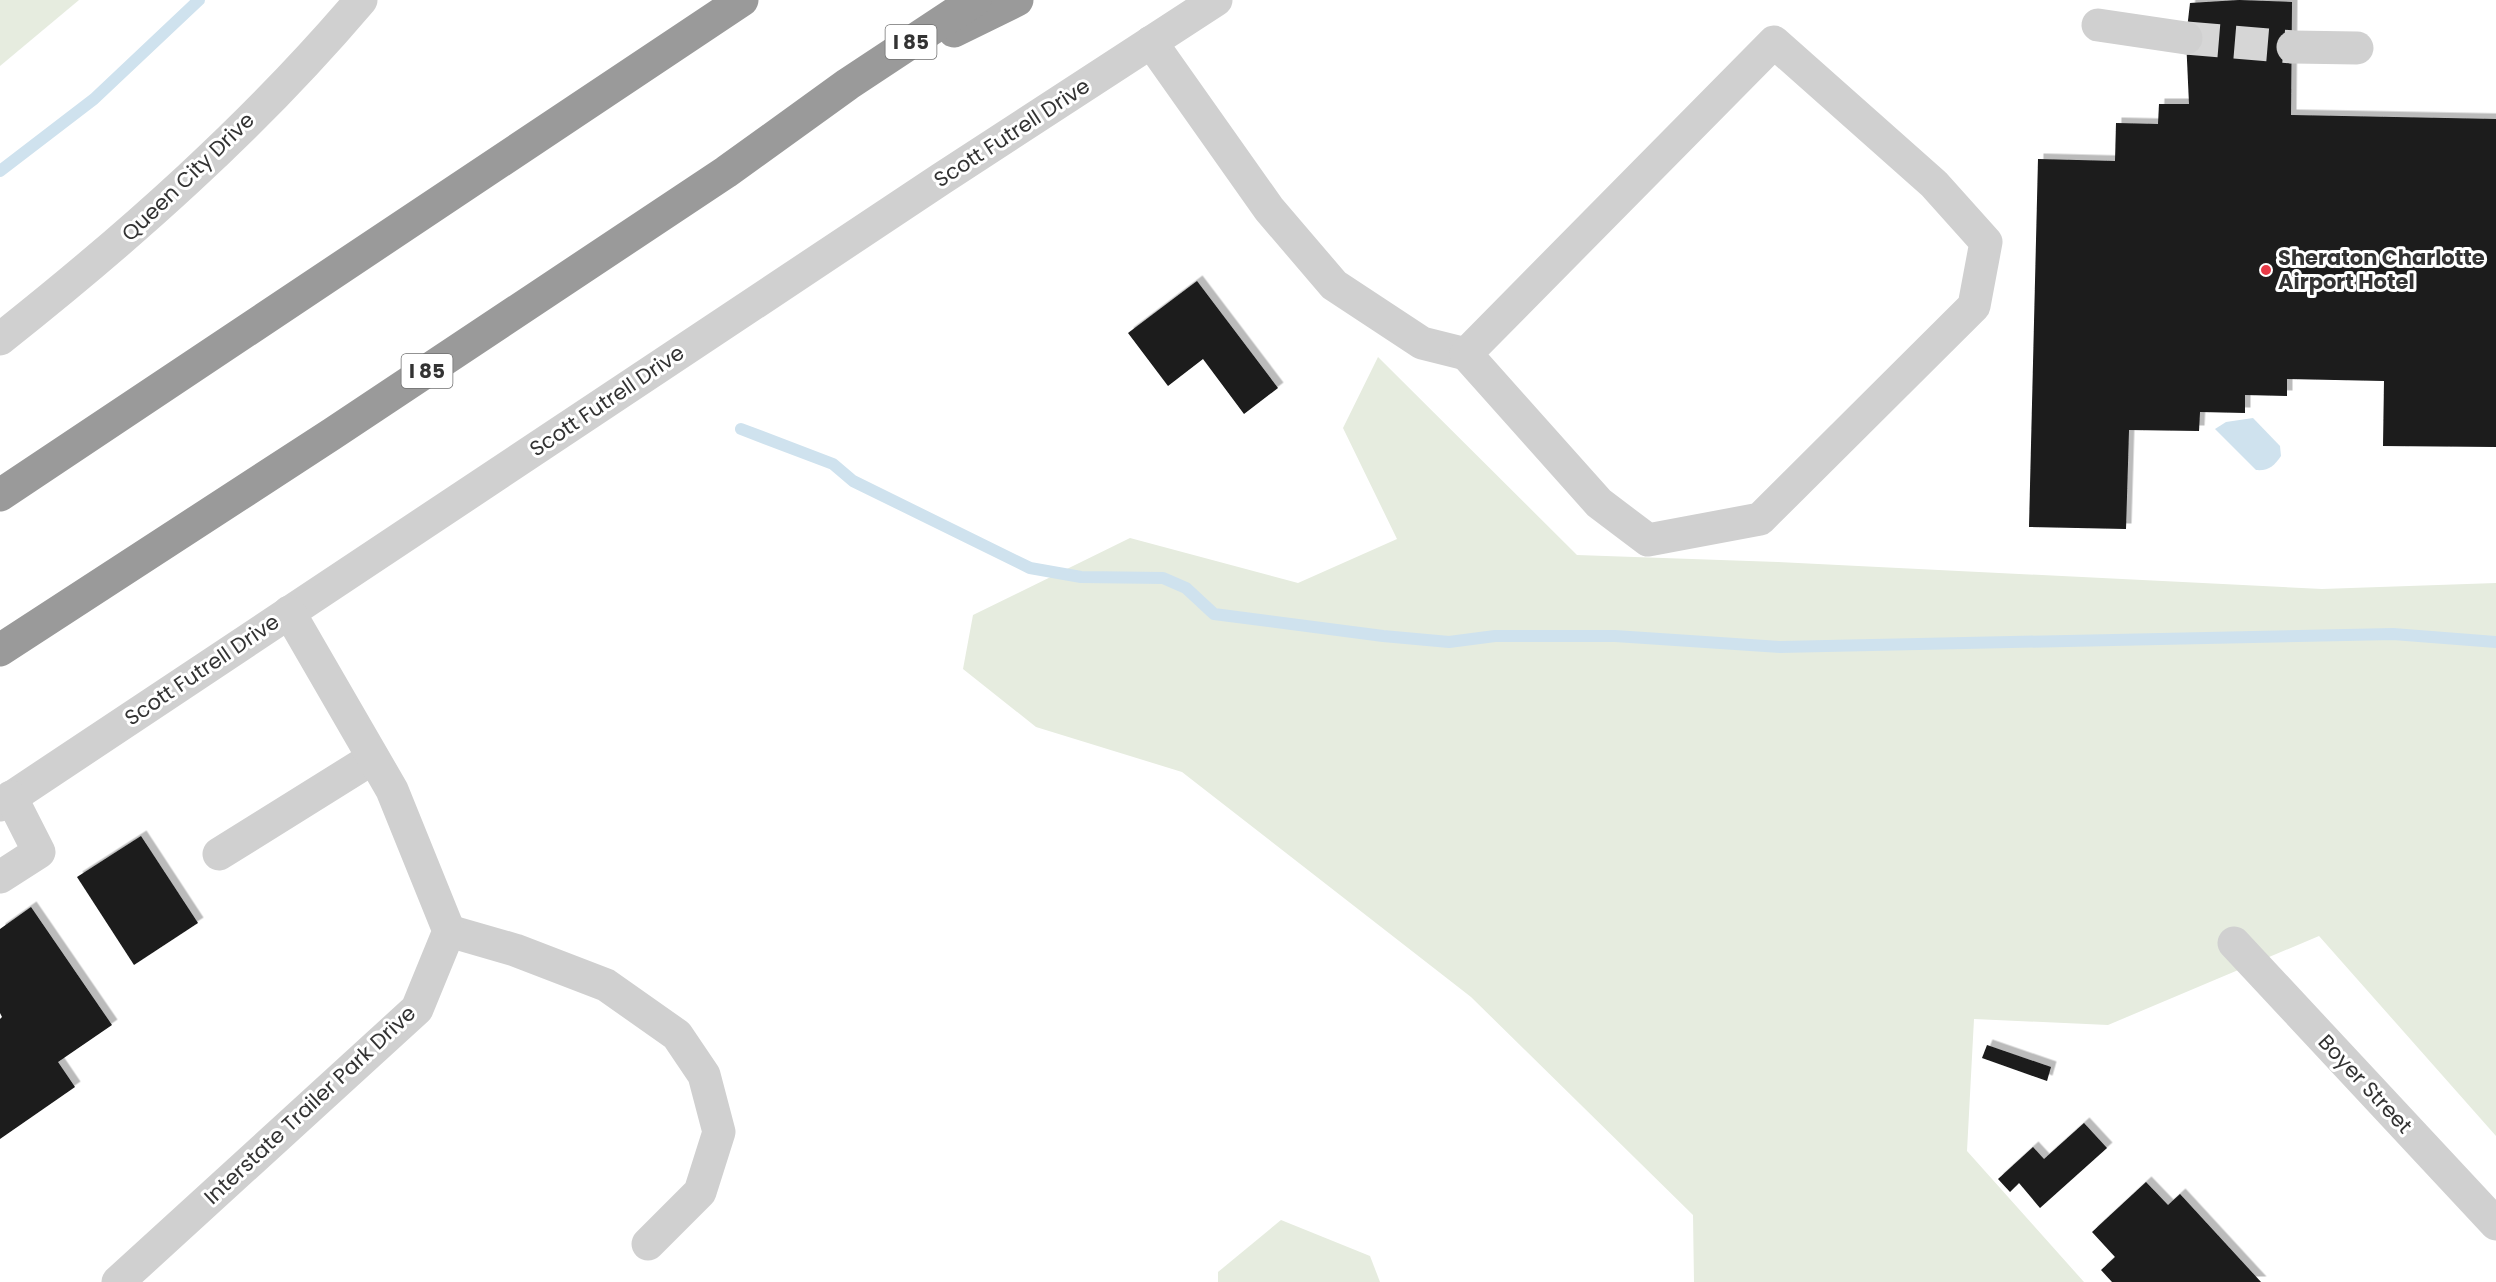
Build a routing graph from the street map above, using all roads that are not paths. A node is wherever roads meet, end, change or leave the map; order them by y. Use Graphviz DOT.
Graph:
graph roads {
  1 [pos="362,0"];
  2 [pos="727,0"];
  3 [pos="742,0"];
  4 [pos="975,0"];
  5 [pos="1017,0"];
  6 [pos="1216,0"];
  7 [pos="2098,25"];
  8 [pos="2186,38"];
  9 [pos="1151,42"];
  10 [pos="2293,47"];
  11 [pos="2357,48"];
  12 [pos="635,70"];
  13 [pos="848,84"];
  14 [pos="0,339"];
  15 [pos="1466,354"];
  16 [pos="0,495"];
  17 [pos="289,612"];
  18 [pos="0,650"];
  19 [pos="373,758"];
  20 [pos="6,801"];
  21 [pos="219,854"];
  22 [pos="0,877"];
  23 [pos="449,931"];
  24 [pos="2234,943"];
  25 [pos="2496,1224"];
  26 [pos="648,1244"];
  27 [pos="118,1282"];
  1 -- 14 [label="street, Queen City Drive"];
  2 -- 12 [label="highway"];
  3 -- 12 [label="highway"];
  4 -- 13 [label="highway, I 85"];
  5 -- 13 [label="highway"];
  6 -- 9 [label="street, Scott Futrell Drive"];
  7 -- 8 [label="street"];
  9 -- 15 [label="street"];
  9 -- 17 [label="street, Scott Futrell Drive"];
  10 -- 11 [label="street"];
  12 -- 16 [label="highway"];
  13 -- 18 [label="highway, I 85"];
  15 -- 15 [label="street"];
  17 -- 19 [label="street"];
  17 -- 20 [label="street, Scott Futrell Drive"];
  19 -- 21 [label="street"];
  19 -- 23 [label="street"];
  20 -- 22 [label="street"];
  23 -- 26 [label="street"];
  23 -- 27 [label="street, Interstate Trailer Park Drive"];
  24 -- 25 [label="street, Boyer Street"];
}
